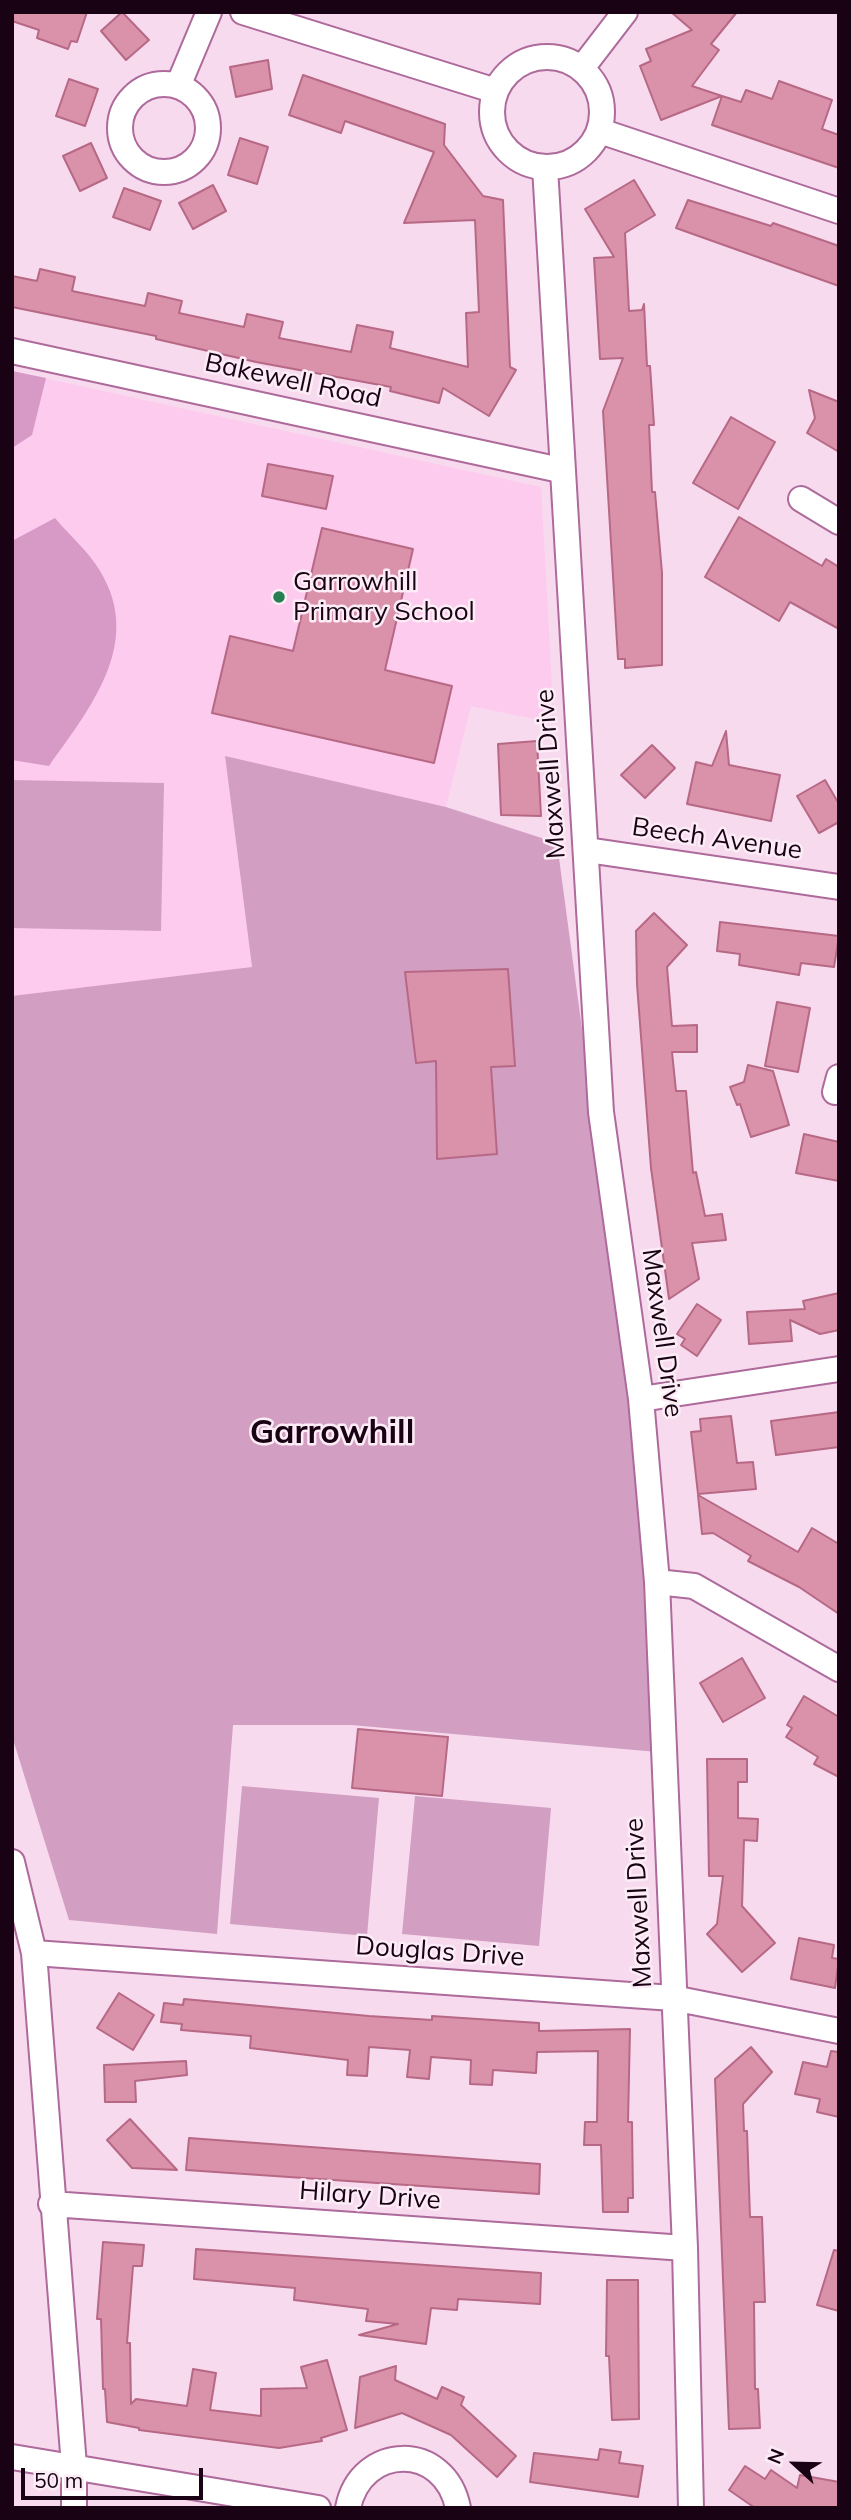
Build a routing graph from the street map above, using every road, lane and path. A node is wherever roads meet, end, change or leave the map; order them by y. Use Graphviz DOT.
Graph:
graph roads {
  1 [pos="209,12"];
  2 [pos="243,12"];
  3 [pos="625,12"];
  4 [pos="583,68"];
  5 [pos="178,86"];
  6 [pos="496,91"];
  7 [pos="600,131"];
  8 [pos="545,167"];
  9 [pos="839,211"];
  10 [pos="12,351"];
  11 [pos="560,470"];
  12 [pos="801,499"];
  13 [pos="839,522"];
  14 [pos="587,850"];
  15 [pos="839,887"];
  16 [pos="839,1369"];
  17 [pos="641,1399"];
  18 [pos="657,1582"];
  19 [pos="839,1669"];
  20 [pos="12,1862"];
  21 [pos="34,1953"];
  22 [pos="673,1998"];
  23 [pos="839,2031"];
  24 [pos="51,2204"];
  25 [pos="685,2248"];
  26 [pos="12,2457"];
  27 [pos="74,2466"];
  28 [pos="74,2508"];
  29 [pos="318,2508"];
  30 [pos="348,2508"];
  31 [pos="458,2508"];
  32 [pos="691,2508"];
  1 -- 5 [label="street"];
  2 -- 6 [label="street"];
  3 -- 4 [label="street"];
  4 -- 6 [label="street"];
  4 -- 7 [label="street"];
  6 -- 8 [label="street"];
  7 -- 8 [label="street"];
  7 -- 9 [label="street"];
  8 -- 11 [label="street, Maxwell Drive"];
  10 -- 11 [label="street, Bakewell Road"];
  11 -- 14 [label="street, Maxwell Drive"];
  12 -- 13 [label="street"];
  14 -- 15 [label="street, Beech Avenue"];
  14 -- 17 [label="street, Maxwell Drive"];
  16 -- 17 [label="street"];
  17 -- 18 [label="street, Maxwell Drive"];
  18 -- 19 [label="street"];
  18 -- 22 [label="street, Maxwell Drive"];
  20 -- 21 [label="street"];
  21 -- 22 [label="street, Douglas Drive"];
  21 -- 24 [label="street"];
  22 -- 23 [label="street, Douglas Drive"];
  22 -- 25 [label="street, Maxwell Drive"];
  24 -- 25 [label="street, Hilary Drive"];
  24 -- 27 [label="street"];
  25 -- 32 [label="street, Maxwell Drive"];
  26 -- 27 [label="street"];
  27 -- 28 [label="street"];
  27 -- 29 [label="street"];
  30 -- 31 [label="street"];
}
